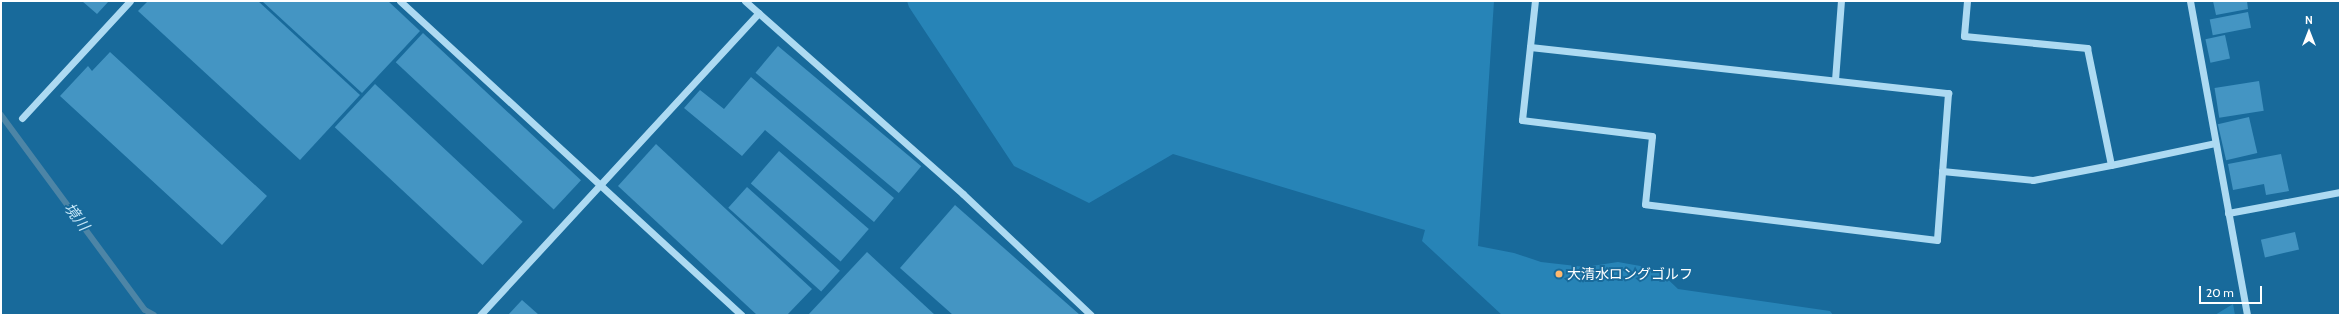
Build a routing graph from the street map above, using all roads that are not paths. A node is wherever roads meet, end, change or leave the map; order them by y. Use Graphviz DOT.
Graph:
graph roads {
  1 [pos="130,1"];
  2 [pos="400,1"];
  3 [pos="745,1"];
  4 [pos="1535,1"];
  5 [pos="1841,1"];
  6 [pos="1967,1"];
  7 [pos="2190,1"];
  8 [pos="759,13"];
  9 [pos="1530,47"];
  10 [pos="1835,80"];
  11 [pos="22,118"];
  12 [pos="2215,143"];
  13 [pos="2111,165"];
  14 [pos="1942,171"];
  15 [pos="600,187"];
  16 [pos="2340,192"];
  17 [pos="2228,213"];
  18 [pos="480,315"];
  19 [pos="741,315"];
  20 [pos="1091,315"];
  21 [pos="2247,315"];
  1 -- 11 [label="street"];
  2 -- 15 [label="street"];
  3 -- 8 [label="street"];
  4 -- 9 [label="street"];
  5 -- 10 [label="street"];
  6 -- 13 [label="street"];
  7 -- 12 [label="street"];
  8 -- 15 [label="street"];
  8 -- 20 [label="street"];
  9 -- 10 [label="street"];
  9 -- 14 [label="street"];
  10 -- 14 [label="street"];
  12 -- 13 [label="street"];
  12 -- 17 [label="street"];
  13 -- 14 [label="street"];
  15 -- 18 [label="street"];
  15 -- 19 [label="street"];
  16 -- 17 [label="street"];
  17 -- 21 [label="street"];
}
